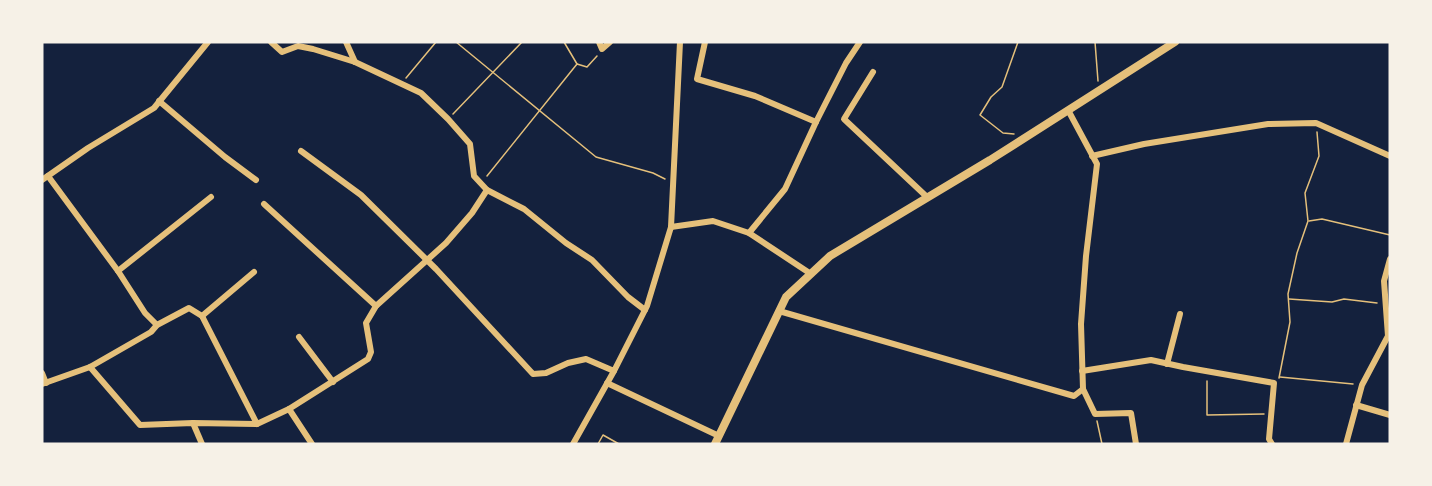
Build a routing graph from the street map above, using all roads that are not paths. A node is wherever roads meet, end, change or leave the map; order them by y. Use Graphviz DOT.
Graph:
graph roads {
  1 [pos="208,42"];
  2 [pos="271,42"];
  3 [pos="346,42"];
  4 [pos="610,42"];
  5 [pos="680,42"];
  6 [pos="705,42"];
  7 [pos="860,42"];
  8 [pos="1173,43"];
  9 [pos="601,45"];
  10 [pos="355,62"];
  11 [pos="873,72"];
  12 [pos="159,101"];
  13 [pos="1068,110"];
  14 [pos="816,122"];
  15 [pos="301,151"];
  16 [pos="1092,156"];
  17 [pos="1390,156"];
  18 [pos="45,178"];
  19 [pos="256,180"];
  20 [pos="487,190"];
  21 [pos="211,197"];
  22 [pos="927,197"];
  23 [pos="264,204"];
  24 [pos="671,227"];
  25 [pos="749,233"];
  26 [pos="1390,259"];
  27 [pos="426,260"];
  28 [pos="118,271"];
  29 [pos="254,272"];
  30 [pos="811,274"];
  31 [pos="376,306"];
  32 [pos="645,310"];
  33 [pos="779,311"];
  34 [pos="1180,314"];
  35 [pos="202,316"];
  36 [pos="157,325"];
  37 [pos="299,337"];
  38 [pos="1167,364"];
  39 [pos="90,367"];
  40 [pos="614,371"];
  41 [pos="1082,371"];
  42 [pos="42,373"];
  43 [pos="333,382"];
  44 [pos="44,383"];
  45 [pos="607,383"];
  46 [pos="1083,389"];
  47 [pos="1356,405"];
  48 [pos="290,409"];
  49 [pos="1390,416"];
  50 [pos="193,423"];
  51 [pos="257,424"];
  52 [pos="717,440"];
  53 [pos="202,444"];
  54 [pos="312,444"];
  55 [pos="573,444"];
  56 [pos="1136,444"];
  57 [pos="1272,444"];
  58 [pos="1346,444"];
  1 -- 12 [label="street"];
  2 -- 10 [label="street"];
  3 -- 10 [label="street"];
  4 -- 9 [label="street"];
  5 -- 24 [label="street"];
  6 -- 14 [label="street"];
  7 -- 14 [label="street"];
  8 -- 13 [label="street"];
  10 -- 20 [label="street"];
  11 -- 22 [label="street"];
  12 -- 18 [label="street"];
  12 -- 19 [label="street"];
  13 -- 16 [label="street"];
  13 -- 22 [label="street"];
  14 -- 25 [label="street"];
  15 -- 27 [label="street"];
  16 -- 17 [label="street"];
  16 -- 41 [label="street"];
  18 -- 28 [label="street"];
  20 -- 27 [label="street"];
  20 -- 32 [label="street"];
  21 -- 28 [label="street"];
  22 -- 30 [label="street"];
  23 -- 31 [label="street"];
  24 -- 25 [label="street"];
  24 -- 32 [label="street"];
  25 -- 30 [label="street"];
  26 -- 47 [label="street"];
  27 -- 31 [label="street"];
  27 -- 40 [label="street"];
  28 -- 36 [label="street"];
  29 -- 35 [label="street"];
  30 -- 33 [label="street"];
  31 -- 43 [label="street"];
  32 -- 40 [label="street"];
  33 -- 46 [label="street"];
  33 -- 52 [label="street"];
  34 -- 38 [label="street"];
  35 -- 36 [label="street"];
  35 -- 51 [label="street"];
  36 -- 39 [label="street"];
  37 -- 43 [label="street"];
  38 -- 41 [label="street"];
  38 -- 57 [label="street"];
  39 -- 44 [label="street"];
  39 -- 50 [label="street"];
  40 -- 45 [label="street"];
  41 -- 46 [label="street"];
  42 -- 44 [label="street"];
  43 -- 48 [label="street"];
  45 -- 52 [label="street"];
  45 -- 55 [label="street"];
  46 -- 56 [label="street"];
  47 -- 49 [label="street"];
  47 -- 58 [label="street"];
  48 -- 51 [label="street"];
  48 -- 54 [label="street"];
  50 -- 51 [label="street"];
  50 -- 53 [label="street"];
}
